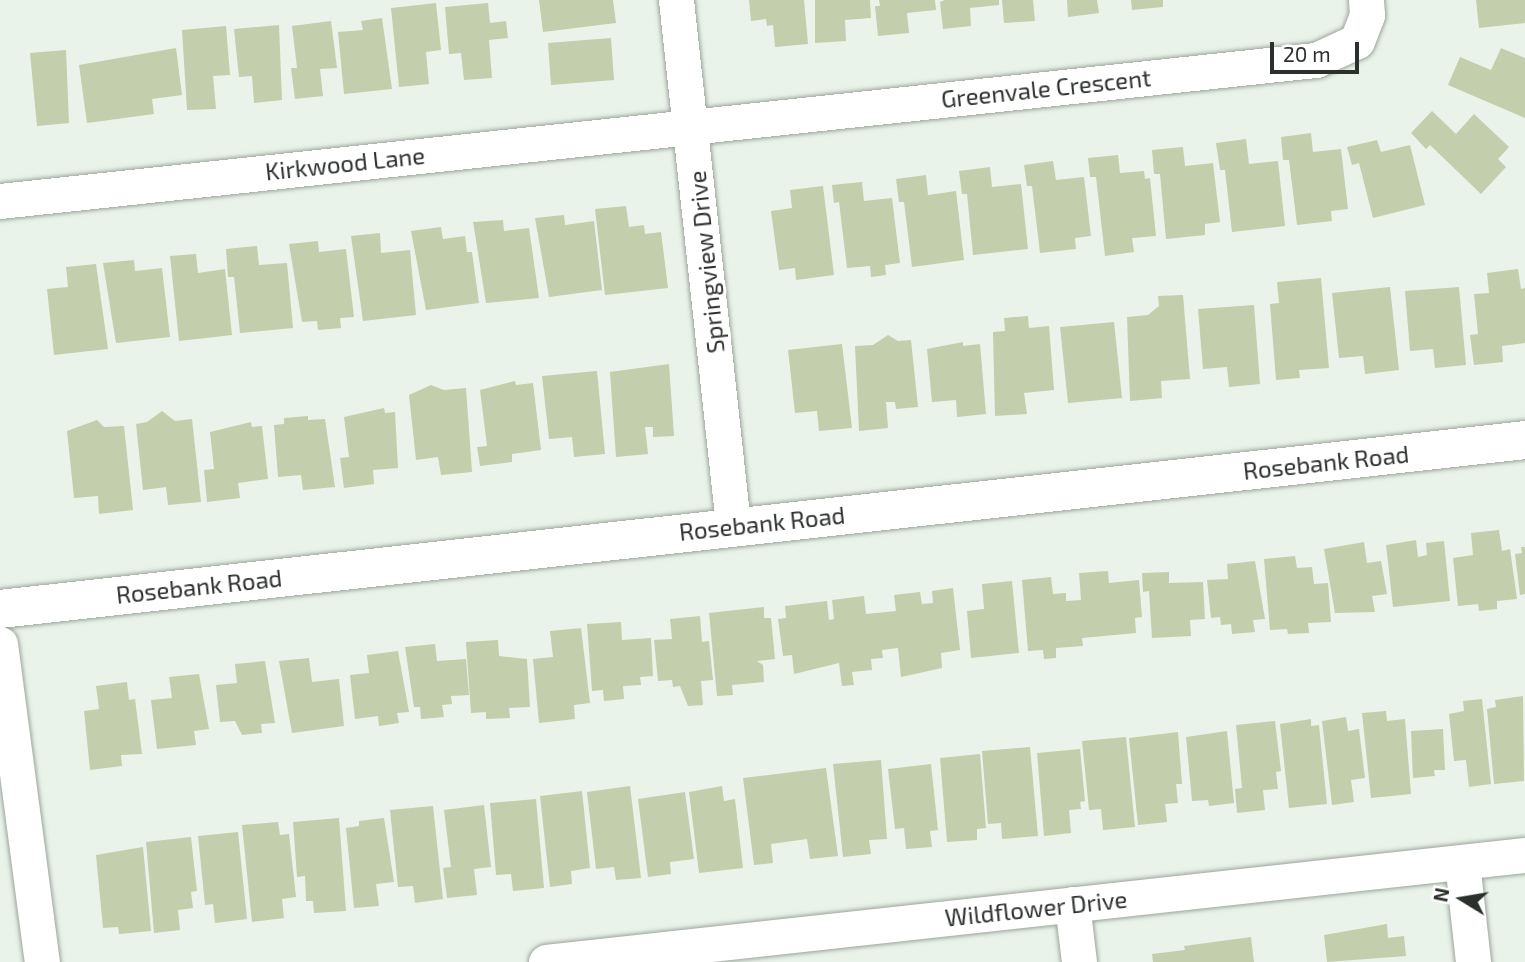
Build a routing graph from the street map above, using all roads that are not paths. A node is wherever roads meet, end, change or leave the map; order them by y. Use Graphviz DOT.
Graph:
graph roads {
  1 [pos="676,0"];
  2 [pos="1366,0"];
  3 [pos="690,127"];
  4 [pos="0,201"];
  5 [pos="1525,440"];
  6 [pos="733,525"];
  7 [pos="0,609"];
  8 [pos="0,644"];
  9 [pos="1525,855"];
  10 [pos="1462,862"];
  11 [pos="1072,904"];
  12 [pos="42,962"];
  13 [pos="546,962"];
  14 [pos="1079,962"];
  15 [pos="1473,962"];
  1 -- 3 [label="street, Springview Drive"];
  2 -- 3 [label="street, Greenvale Crescent"];
  3 -- 4 [label="street, Kirkwood Lane"];
  3 -- 6 [label="street, Springview Drive"];
  5 -- 6 [label="street, Rosebank Road"];
  6 -- 7 [label="street, Rosebank Road"];
  8 -- 12 [label="street"];
  9 -- 10 [label="street, Wildflower Drive"];
  10 -- 11 [label="street, Wildflower Drive"];
  10 -- 15 [label="street"];
  11 -- 13 [label="street, Wildflower Drive"];
  11 -- 14 [label="street"];
}
